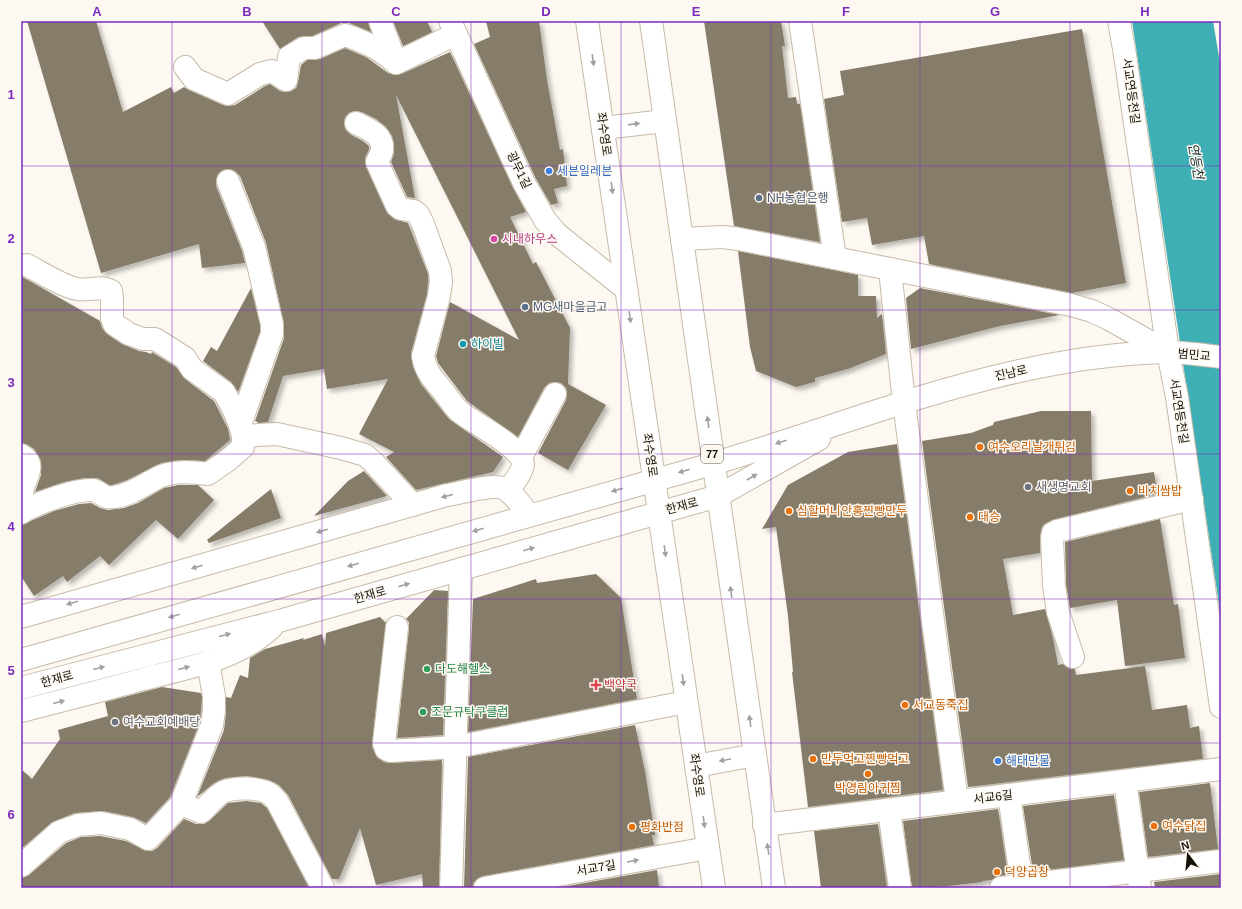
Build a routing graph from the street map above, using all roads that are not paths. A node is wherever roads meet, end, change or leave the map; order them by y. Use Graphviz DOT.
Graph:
graph roads {
  1 [pos="380,21"];
  2 [pos="587,21"];
  3 [pos="651,21"];
  4 [pos="800,21"];
  5 [pos="1119,21"];
  6 [pos="453,28"];
  7 [pos="396,64"];
  8 [pos="185,67"];
  9 [pos="665,121"];
  10 [pos="356,123"];
  11 [pos="603,128"];
  12 [pos="228,181"];
  13 [pos="682,239"];
  14 [pos="835,258"];
  15 [pos="27,265"];
  16 [pos="890,269"];
  17 [pos="626,289"];
  18 [pos="1168,352"];
  19 [pos="1221,357"];
  20 [pos="554,394"];
  21 [pos="904,403"];
  22 [pos="858,417"];
  23 [pos="242,430"];
  24 [pos="21,455"];
  25 [pos="521,457"];
  26 [pos="714,463"];
  27 [pos="654,480"];
  28 [pos="508,492"];
  29 [pos="718,496"];
  30 [pos="1192,499"];
  31 [pos="413,505"];
  32 [pos="24,511"];
  33 [pos="659,512"];
  34 [pos="529,515"];
  35 [pos="461,569"];
  36 [pos="21,617"];
  37 [pos="279,621"];
  38 [pos="397,627"];
  39 [pos="1073,657"];
  40 [pos="21,660"];
  41 [pos="208,662"];
  42 [pos="21,688"];
  43 [pos="686,702"];
  44 [pos="1221,707"];
  45 [pos="21,712"];
  46 [pos="456,747"];
  47 [pos="755,755"];
  48 [pos="696,766"];
  49 [pos="1221,769"];
  50 [pos="1125,781"];
  51 [pos="1009,795"];
  52 [pos="957,802"];
  53 [pos="181,804"];
  54 [pos="889,810"];
  55 [pos="764,825"];
  56 [pos="708,848"];
  57 [pos="1221,861"];
  58 [pos="21,866"];
  59 [pos="1138,880"];
  60 [pos="553,882"];
  61 [pos="1012,887"];
  62 [pos="323,888"];
  63 [pos="450,888"];
  64 [pos="485,888"];
  65 [pos="714,888"];
  66 [pos="774,888"];
  67 [pos="900,888"];
  1 -- 7 [label="street"];
  2 -- 11 [label="street, 좌수영로, one-way"];
  3 -- 9 [label="street, 77"];
  4 -- 14 [label="street"];
  5 -- 18 [label="street, 서교연등천길"];
  6 -- 7 [label="street"];
  6 -- 17 [label="street, 광무1길"];
  7 -- 8 [label="street"];
  11 -- 9 [label="street, one-way"];
  9 -- 13 [label="street, 77"];
  10 -- 25 [label="street"];
  11 -- 17 [label="street, 좌수영로, one-way"];
  12 -- 23 [label="street"];
  13 -- 14 [label="street"];
  26 -- 13 [label="street, 77, one-way"];
  14 -- 16 [label="street"];
  15 -- 23 [label="street"];
  16 -- 18 [label="street"];
  16 -- 21 [label="street"];
  17 -- 27 [label="street, 좌수영로, one-way"];
  18 -- 19 [label="street, 범민교"];
  18 -- 21 [label="street, 진남로"];
  18 -- 30 [label="street, 서교연등천길"];
  20 -- 25 [label="street"];
  21 -- 22 [label="street, 진남로"];
  21 -- 52 [label="street"];
  22 -- 26 [label="street, 진남로, one-way"];
  29 -- 22 [label="street, 진남로, one-way"];
  23 -- 31 [label="street"];
  23 -- 32 [label="street"];
  24 -- 32 [label="street"];
  25 -- 28 [label="street"];
  26 -- 27 [label="street, one-way"];
  26 -- 29 [label="street, 77"];
  27 -- 33 [label="street, 좌수영로"];
  27 -- 34 [label="street, one-way"];
  28 -- 31 [label="street, one-way"];
  28 -- 34 [label="street"];
  29 -- 33 [label="street, 한재로"];
  47 -- 29 [label="street, 77, one-way"];
  30 -- 39 [label="street"];
  30 -- 44 [label="street, 서교연등천길"];
  31 -- 36 [label="street, one-way"];
  35 -- 33 [label="street, 한재로, one-way"];
  33 -- 43 [label="street, 좌수영로, one-way"];
  34 -- 40 [label="street, one-way"];
  37 -- 35 [label="street, 한재로, one-way"];
  35 -- 46 [label="street"];
  37 -- 41 [label="street"];
  42 -- 37 [label="street, 한재로, one-way"];
  38 -- 46 [label="street"];
  45 -- 41 [label="street, one-way"];
  41 -- 53 [label="street"];
  43 -- 46 [label="street"];
  43 -- 48 [label="street, 좌수영로"];
  46 -- 63 [label="street"];
  47 -- 48 [label="street, one-way"];
  47 -- 55 [label="street, 77"];
  48 -- 56 [label="street, 좌수영로, one-way"];
  49 -- 50 [label="street, 서교6길"];
  50 -- 51 [label="street, 서교6길"];
  50 -- 59 [label="street"];
  51 -- 52 [label="street, 서교6길"];
  51 -- 61 [label="street"];
  52 -- 54 [label="street, 서교6길"];
  53 -- 58 [label="street"];
  53 -- 62 [label="street"];
  54 -- 55 [label="street, 서교6길"];
  54 -- 67 [label="street"];
  66 -- 55 [label="street, 77, one-way"];
  60 -- 56 [label="street, 서교7길, one-way"];
  56 -- 65 [label="street, 좌수영로"];
  57 -- 59 [label="street"];
  59 -- 61 [label="street"];
  60 -- 64 [label="street, 서교7길"];
}
